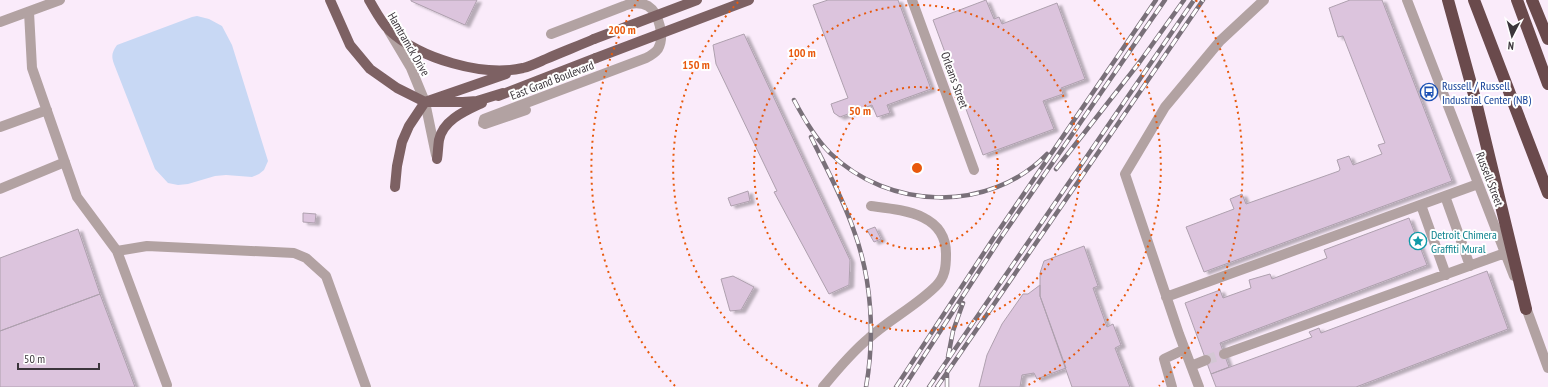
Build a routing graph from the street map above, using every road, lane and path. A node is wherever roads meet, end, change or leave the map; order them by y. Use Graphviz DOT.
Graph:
graph roads {
  1 [pos="60,0"];
  2 [pos="330,0"];
  3 [pos="369,0"];
  4 [pos="697,0"];
  5 [pos="748,0"];
  6 [pos="912,0"];
  7 [pos="1264,0"];
  8 [pos="1407,0"];
  9 [pos="1448,0"];
  10 [pos="1474,0"];
  11 [pos="1517,0"];
  12 [pos="1532,0"];
  13 [pos="650,3"];
  14 [pos="28,12"];
  15 [pos="0,22"];
  16 [pos="389,30"];
  17 [pos="551,34"];
  18 [pos="1548,39"];
  19 [pos="524,68"];
  20 [pos="1548,84"];
  21 [pos="504,93"];
  22 [pos="425,102"];
  23 [pos="47,110"];
  24 [pos="526,110"];
  25 [pos="0,126"];
  26 [pos="437,159"];
  27 [pos="65,162"];
  28 [pos="974,170"];
  29 [pos="1478,184"];
  30 [pos="396,187"];
  31 [pos="0,189"];
  32 [pos="1548,193"];
  33 [pos="1445,196"];
  34 [pos="1421,205"];
  35 [pos="871,206"];
  36 [pos="117,252"];
  37 [pos="1505,254"];
  38 [pos="1470,266"];
  39 [pos="1446,275"];
  40 [pos="1166,297"];
  41 [pos="1526,309"];
  42 [pos="1538,342"];
  43 [pos="1185,349"];
  44 [pos="1224,354"];
  45 [pos="1548,356"];
  46 [pos="1206,360"];
  47 [pos="1191,366"];
  48 [pos="1548,368"];
  49 [pos="167,385"];
  50 [pos="366,387"];
  51 [pos="823,387"];
  52 [pos="1172,387"];
  53 [pos="1199,387"];
  1 -- 14 [label="street"];
  2 -- 22 [label="main road"];
  3 -- 16 [label="main road, Hamtramck Drive"];
  4 -- 19 [label="main road, East Grand Boulevard, bridge"];
  5 -- 21 [label="main road, East Grand Boulevard, bridge"];
  6 -- 28 [label="street, Orleans Street"];
  7 -- 40 [label="street"];
  8 -- 29 [label="street, Russell Street"];
  9 -- 41 [label="highway"];
  10 -- 32 [label="highway"];
  11 -- 20 [label="highway"];
  12 -- 18 [label="highway"];
  13 -- 17 [label="street, East Grand Boulevard"];
  13 -- 24 [label="street, East Grand Boulevard"];
  14 -- 15 [label="street"];
  14 -- 23 [label="street"];
  16 -- 19 [label="main road, East Grand Boulevard"];
  16 -- 22 [label="street, Hamtramck Drive"];
  19 -- 22 [label="main road"];
  21 -- 22 [label="main road"];
  21 -- 26 [label="main road"];
  22 -- 26 [label="street, Hamtramck Drive"];
  22 -- 30 [label="main road"];
  23 -- 25 [label="street"];
  23 -- 27 [label="street"];
  27 -- 31 [label="street"];
  27 -- 36 [label="street"];
  29 -- 33 [label="street"];
  29 -- 37 [label="street, Russell Street"];
  33 -- 34 [label="street"];
  33 -- 38 [label="street"];
  34 -- 39 [label="street"];
  34 -- 40 [label="street"];
  35 -- 51 [label="street"];
  36 -- 49 [label="street"];
  36 -- 50 [label="street"];
  37 -- 38 [label="street"];
  37 -- 41 [label="street, Russell Street"];
  38 -- 39 [label="street"];
  39 -- 44 [label="street"];
  40 -- 43 [label="street"];
  41 -- 42 [label="street, Russell Street"];
  42 -- 45 [label="street"];
  42 -- 48 [label="street, Russell Street"];
  43 -- 47 [label="street"];
  43 -- 52 [label="street"];
  46 -- 47 [label="street"];
  47 -- 53 [label="street"];
}
